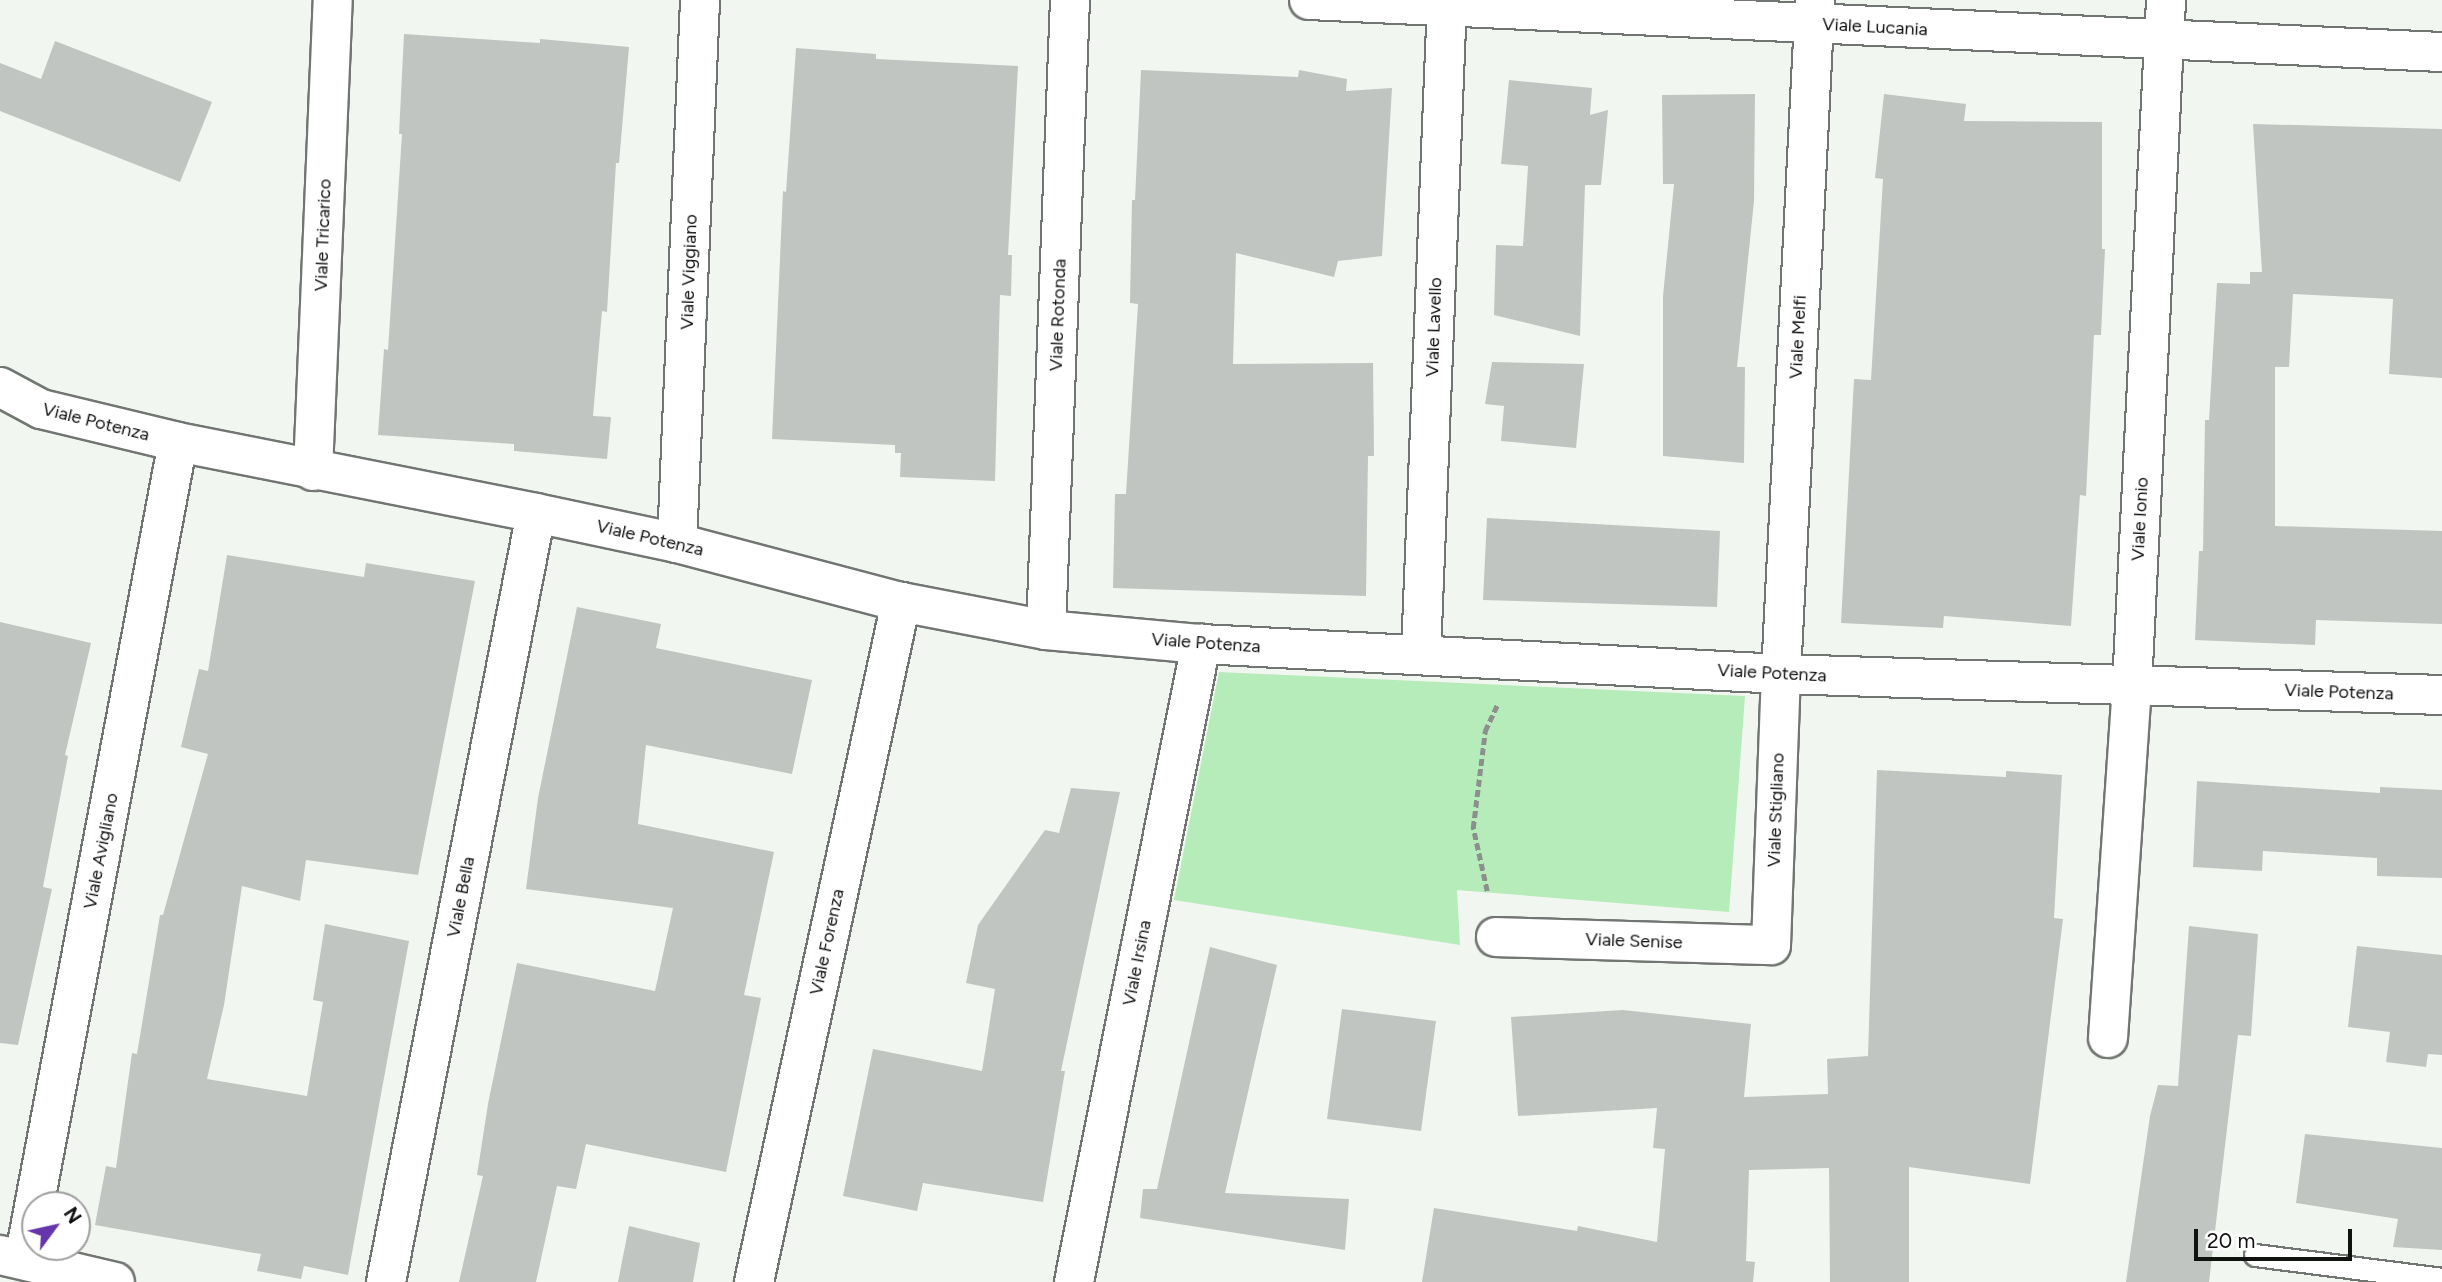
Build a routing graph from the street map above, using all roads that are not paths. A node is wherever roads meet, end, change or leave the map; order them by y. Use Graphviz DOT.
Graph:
graph roads {
  1 [pos="333,0"];
  2 [pos="700,0"];
  3 [pos="1070,0"];
  4 [pos="1309,0"];
  5 [pos="2166,0"];
  6 [pos="1447,3"];
  7 [pos="1814,12"];
  8 [pos="2165,40"];
  9 [pos="2442,52"];
  10 [pos="0,387"];
  11 [pos="178,442"];
  12 [pos="313,471"];
  13 [pos="536,513"];
  14 [pos="677,543"];
  15 [pos="901,602"];
  16 [pos="1046,630"];
  17 [pos="1201,644"];
  18 [pos="1421,654"];
  19 [pos="1781,674"];
  20 [pos="2132,686"];
  21 [pos="2442,695"];
  22 [pos="1496,937"];
  23 [pos="1771,944"];
  24 [pos="2108,1038"];
  25 [pos="2255,1255"];
  26 [pos="12,1257"];
  27 [pos="2442,1279"];
  28 [pos="115,1282"];
  29 [pos="386,1282"];
  30 [pos="754,1282"];
  31 [pos="1074,1282"];
  1 -- 12 [label="street, Viale Tricarico"];
  2 -- 14 [label="street, Viale Viggiano"];
  3 -- 16 [label="street, Viale Rotonda"];
  4 -- 6 [label="street, Viale Lucania"];
  5 -- 8 [label="street, Viale Ionio"];
  6 -- 7 [label="street, Viale Lucania"];
  6 -- 18 [label="street, Viale Lavello"];
  7 -- 8 [label="street, Viale Lucania"];
  7 -- 19 [label="street, Viale Melfi"];
  8 -- 9 [label="street, Viale Lucania"];
  8 -- 20 [label="street, Viale Ionio"];
  10 -- 11 [label="street, Viale Potenza"];
  11 -- 12 [label="street, Viale Potenza"];
  11 -- 26 [label="street, Viale Avigliano"];
  12 -- 13 [label="street, Viale Potenza"];
  13 -- 14 [label="street, Viale Potenza"];
  13 -- 29 [label="street, Viale Bella"];
  14 -- 15 [label="street, Viale Potenza"];
  15 -- 16 [label="street, Viale Potenza"];
  15 -- 30 [label="street, Viale Forenza"];
  16 -- 17 [label="street, Viale Potenza"];
  17 -- 18 [label="street, Viale Potenza"];
  17 -- 31 [label="street, Viale Irsina"];
  18 -- 19 [label="street, Viale Potenza"];
  19 -- 20 [label="street, Viale Potenza"];
  19 -- 23 [label="street, Viale Stigliano"];
  20 -- 21 [label="street, Viale Potenza"];
  20 -- 24 [label="street, Viale Ionio"];
  22 -- 23 [label="street, Viale Senise"];
  25 -- 27 [label="lane"];
  26 -- 28 [label="street"];
}
